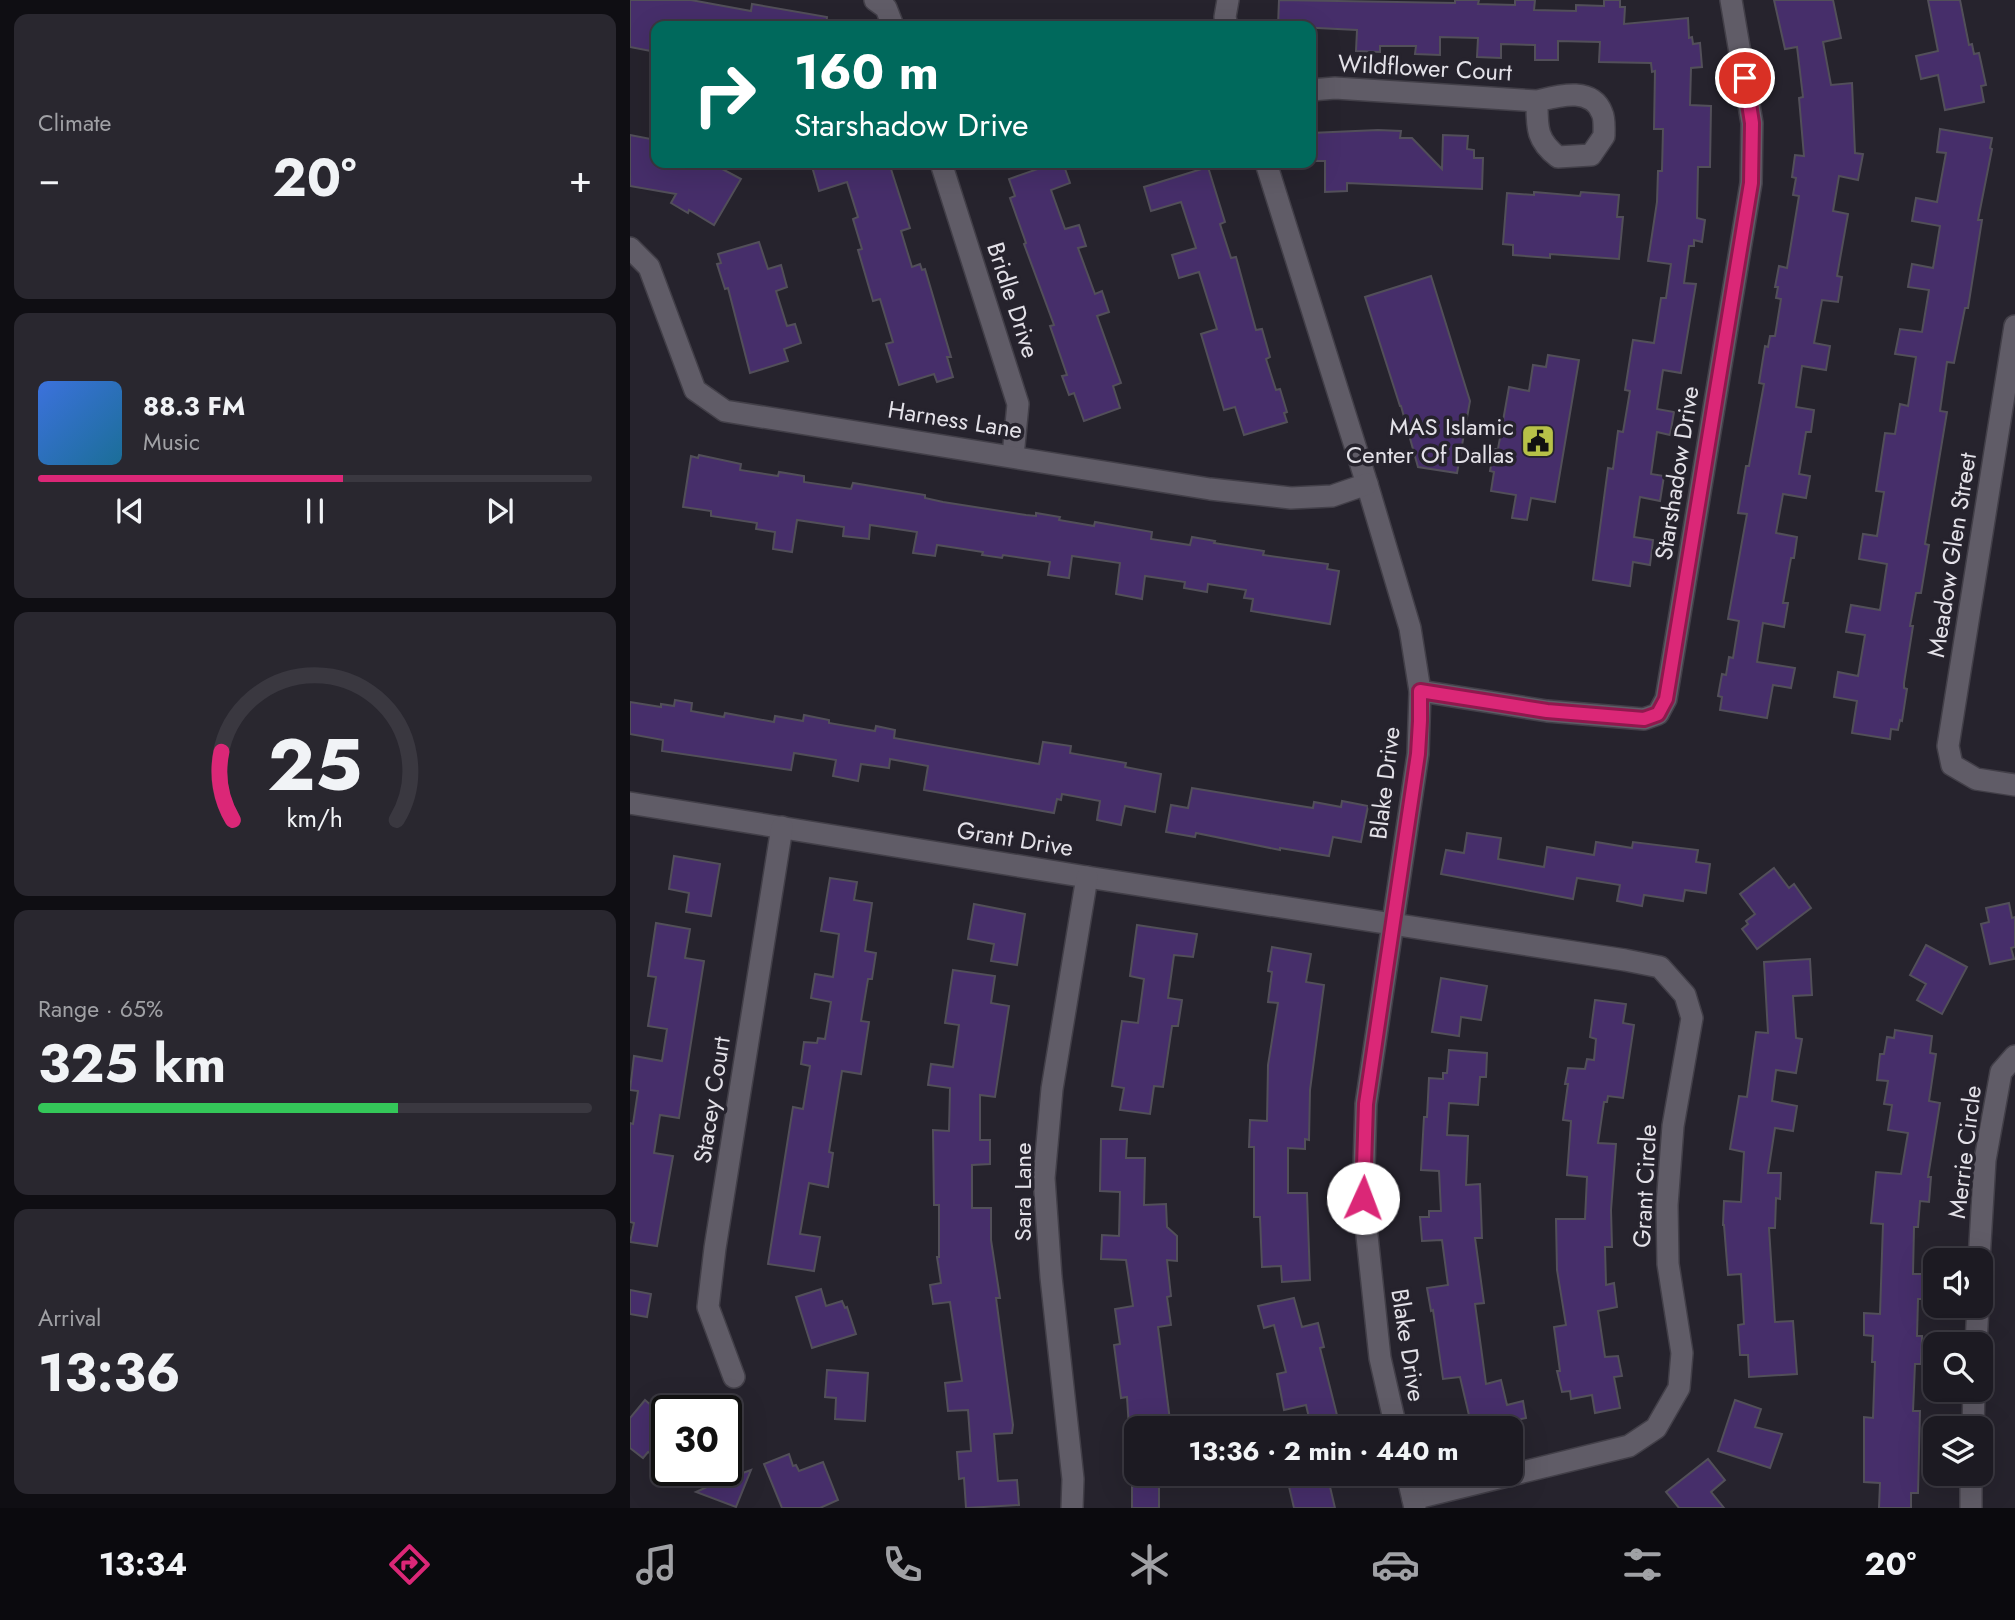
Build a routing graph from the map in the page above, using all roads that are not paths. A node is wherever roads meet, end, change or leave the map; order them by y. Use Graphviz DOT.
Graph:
graph roads {
  1 [pos="875,0"];
  2 [pos="1228,0"];
  3 [pos="1731,0"];
  4 [pos="890,21"];
  5 [pos="1226,21"];
  6 [pos="1316,90"];
  7 [pos="1537,101"];
  8 [pos="943,168"];
  9 [pos="1268,168"];
  10 [pos="630,248"];
  11 [pos="2015,326"];
  12 [pos="1013,456"];
  13 [pos="1367,484"];
  14 [pos="1420,691"];
  15 [pos="2015,785"];
  16 [pos="630,803"];
  17 [pos="782,827"];
  18 [pos="1087,877"];
  19 [pos="1392,925"];
  20 [pos="2015,1056"];
  21 [pos="1980,1248"];
  22 [pos="734,1377"];
  23 [pos="1393,1416"];
  24 [pos="1410,1486"];
  25 [pos="1972,1486"];
  26 [pos="1414,1504"];
  27 [pos="1072,1508"];
  28 [pos="1971,1508"];
  1 -- 4 [label="street"];
  2 -- 5 [label="street"];
  3 -- 14 [label="street, Starshadow Drive"];
  6 -- 7 [label="street, Wildflower Court"];
  8 -- 12 [label="street, Bridle Drive"];
  9 -- 13 [label="street, Blake Drive"];
  10 -- 12 [label="street, Harness Lane"];
  11 -- 15 [label="street, Meadow Glen Street"];
  12 -- 13 [label="street, Harness Lane"];
  13 -- 14 [label="street, Blake Drive"];
  14 -- 19 [label="street, Blake Drive"];
  16 -- 17 [label="street, Grant Drive"];
  17 -- 18 [label="street, Grant Drive"];
  17 -- 22 [label="street, Stacey Court"];
  18 -- 19 [label="street, Grant Drive"];
  18 -- 27 [label="street, Sara Lane"];
  19 -- 23 [label="street, Blake Drive"];
  19 -- 26 [label="street, Grant Circle"];
  20 -- 21 [label="street, Merrie Circle"];
  24 -- 26 [label="street"];
  25 -- 28 [label="street"];
}
